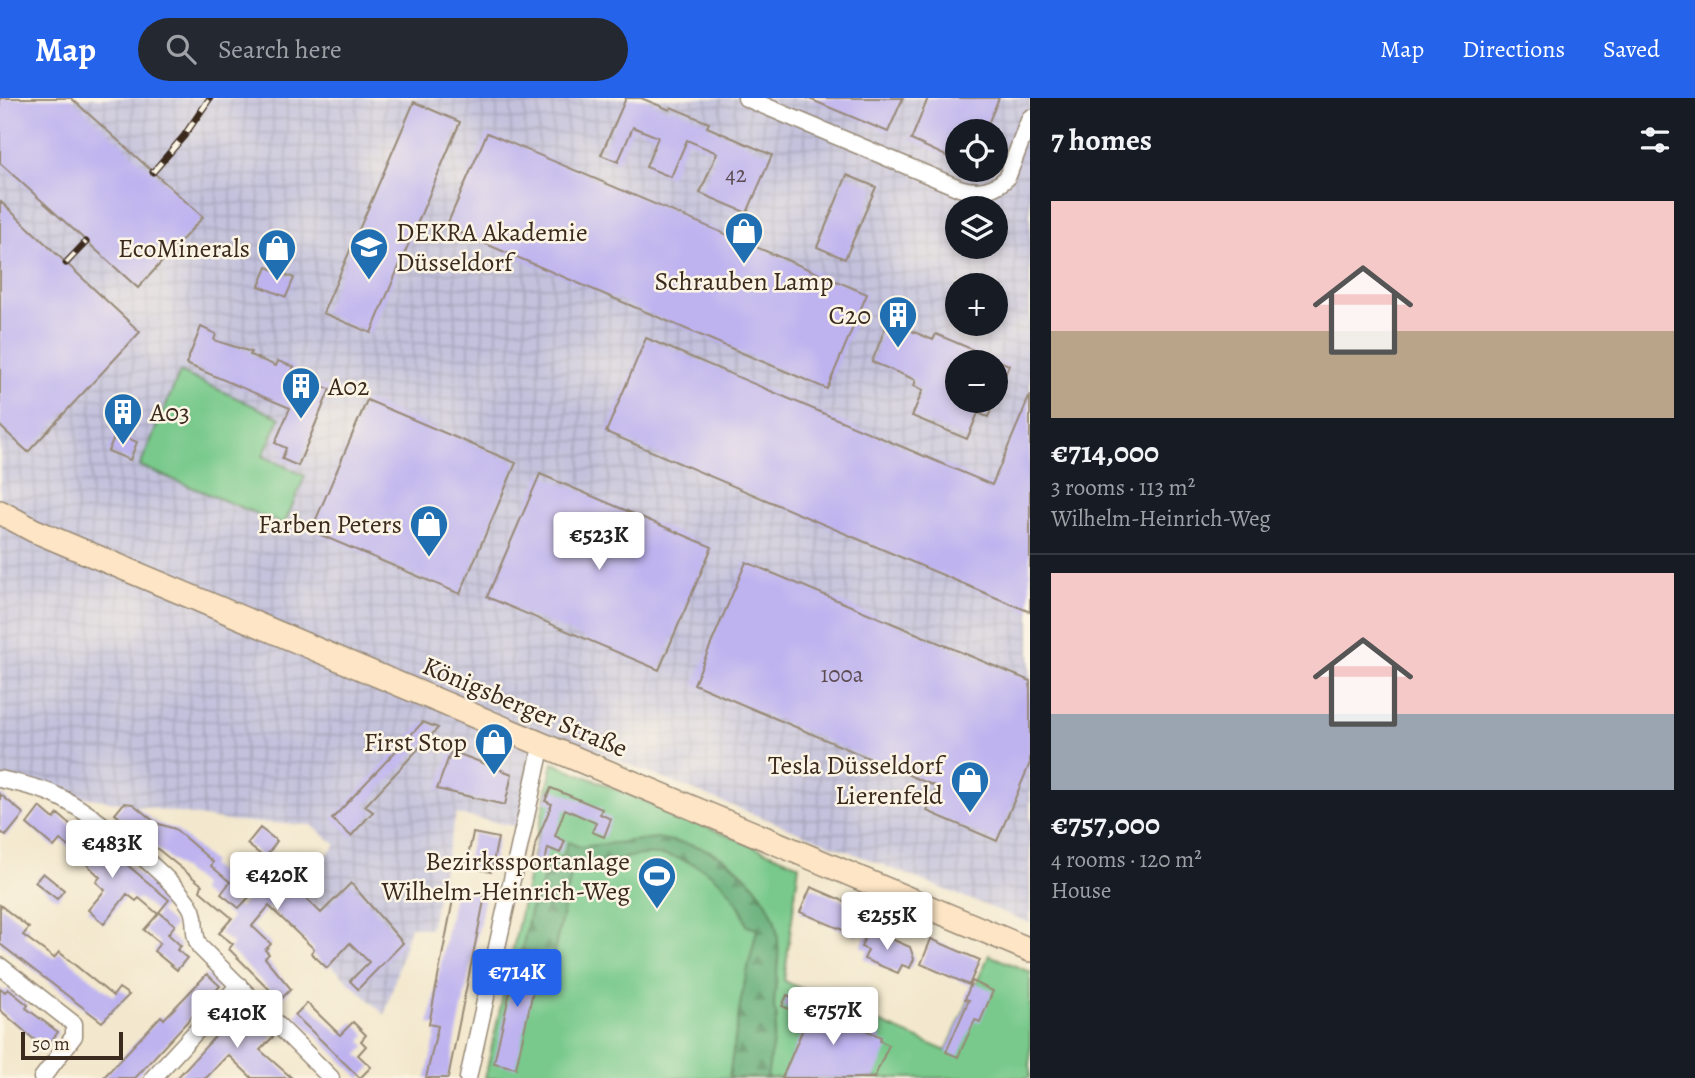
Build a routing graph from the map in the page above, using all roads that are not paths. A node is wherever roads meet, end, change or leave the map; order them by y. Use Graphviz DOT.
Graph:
graph roads {
  1 [pos="746,98"];
  2 [pos="1030,118"];
  3 [pos="0,512"];
  4 [pos="542,744"];
  5 [pos="0,779"];
  6 [pos="1030,950"];
  7 [pos="0,966"];
  8 [pos="239,985"];
  9 [pos="42,1078"];
  10 [pos="153,1078"];
  11 [pos="331,1078"];
  12 [pos="468,1078"];
  1 -- 2 [label="street"];
  3 -- 4 [label="main road, Königsberger Straße"];
  4 -- 6 [label="main road, Königsberger Straße"];
  4 -- 12 [label="street"];
  5 -- 8 [label="street"];
  7 -- 9 [label="street"];
  8 -- 10 [label="street"];
  8 -- 11 [label="street"];
}
